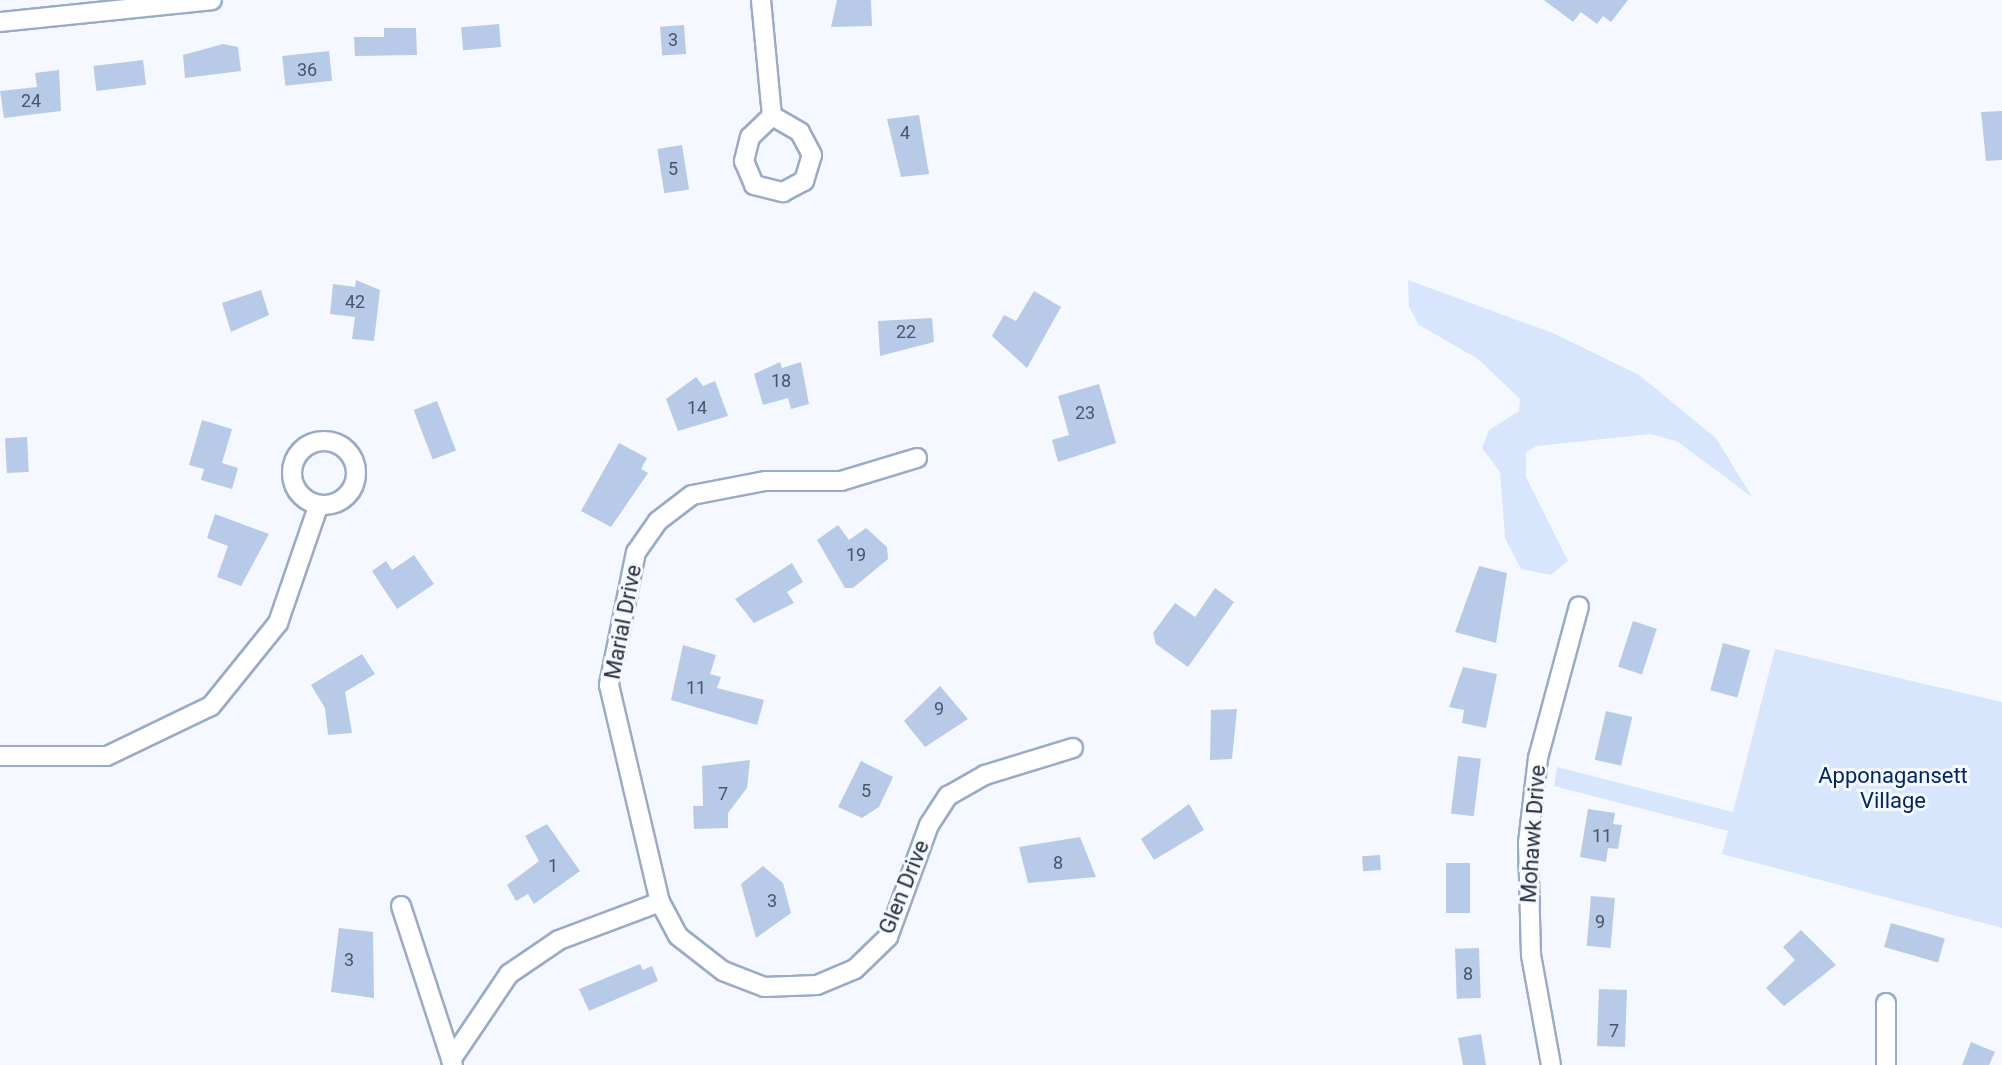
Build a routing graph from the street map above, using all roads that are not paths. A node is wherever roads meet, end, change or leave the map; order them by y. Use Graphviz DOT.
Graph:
graph roads {
  1 [pos="212,0"];
  2 [pos="761,0"];
  3 [pos="0,22"];
  4 [pos="772,116"];
  5 [pos="917,458"];
  6 [pos="317,510"];
  7 [pos="1579,606"];
  8 [pos="1073,748"];
  9 [pos="0,756"];
  10 [pos="660,902"];
  11 [pos="401,906"];
  12 [pos="1886,1003"];
  13 [pos="452,1062"];
  14 [pos="1551,1065"];
  15 [pos="1886,1065"];
  1 -- 3 [label="street"];
  2 -- 4 [label="street"];
  5 -- 10 [label="street, Marial Drive"];
  6 -- 9 [label="street"];
  7 -- 14 [label="street, Mohawk Drive"];
  8 -- 10 [label="street, Glen Drive"];
  10 -- 13 [label="street"];
  11 -- 13 [label="street"];
  12 -- 15 [label="street"];
}
